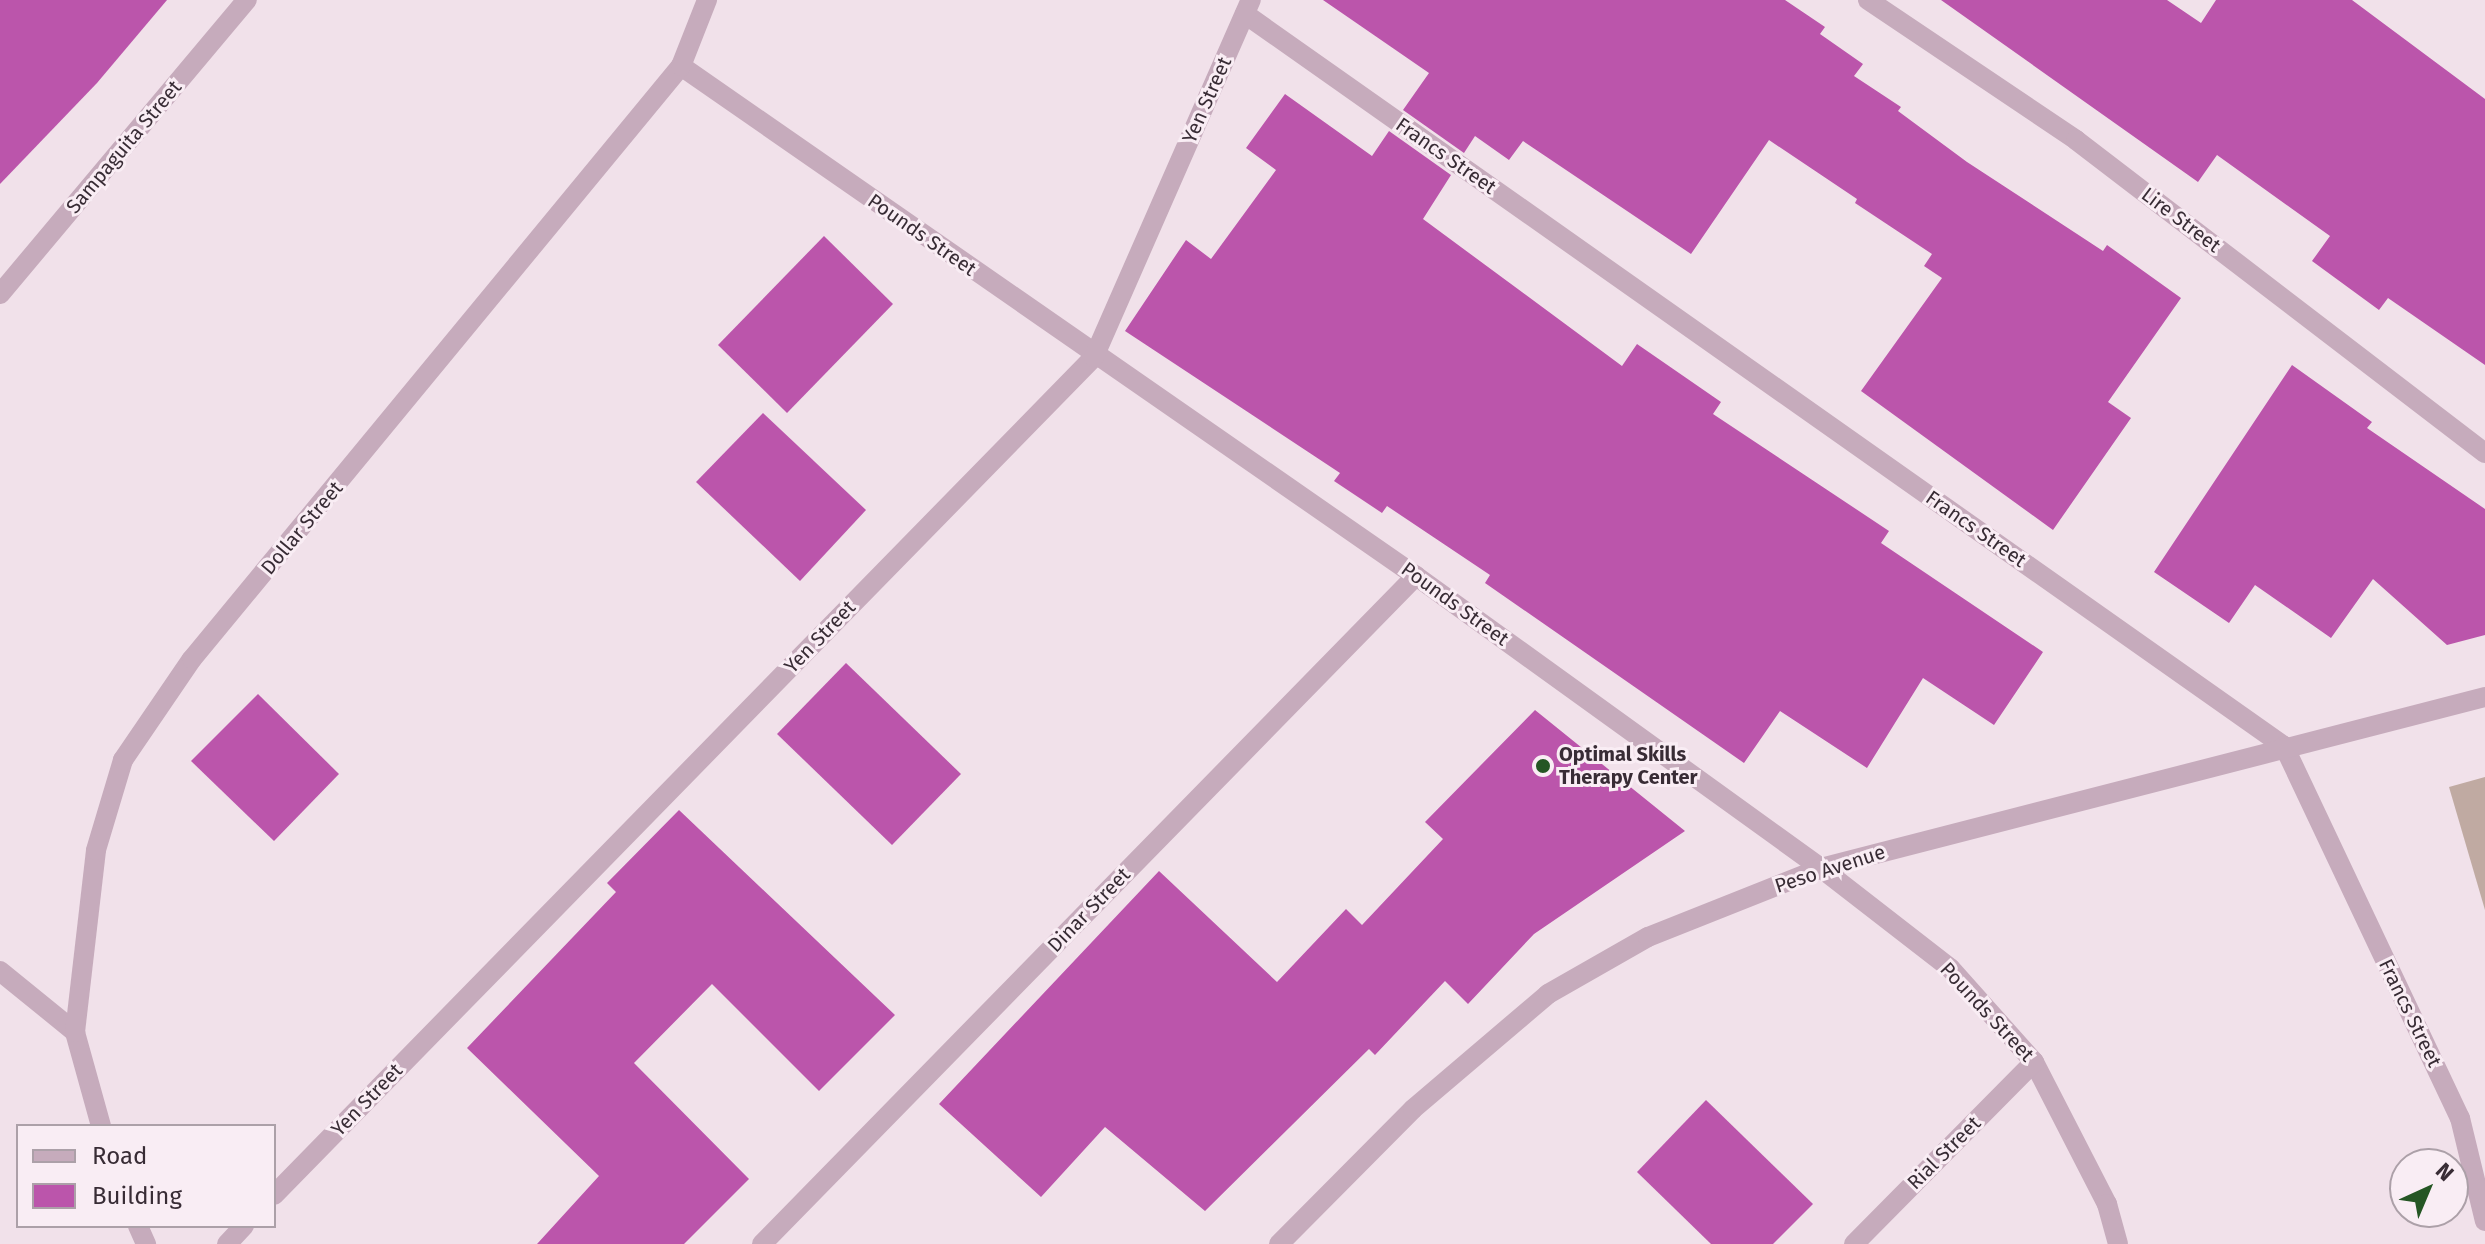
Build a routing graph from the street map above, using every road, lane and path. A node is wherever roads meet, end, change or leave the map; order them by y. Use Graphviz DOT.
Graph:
graph roads {
  1 [pos="247,0"];
  2 [pos="707,0"];
  3 [pos="1868,0"];
  4 [pos="1248,7"];
  5 [pos="681,66"];
  6 [pos="0,294"];
  7 [pos="1094,357"];
  8 [pos="2485,453"];
  9 [pos="1416,576"];
  10 [pos="2485,697"];
  11 [pos="2284,746"];
  12 [pos="1821,868"];
  13 [pos="0,971"];
  14 [pos="75,1032"];
  15 [pos="2034,1062"];
  16 [pos="100,1124"];
  17 [pos="276,1193"];
  18 [pos="2485,1221"];
  19 [pos="242,1228"];
  20 [pos="227,1244"];
  21 [pos="762,1244"];
  22 [pos="1279,1244"];
  23 [pos="1854,1244"];
  24 [pos="2118,1244"];
  1 -- 6 [label="street, Sampaguita Street"];
  2 -- 5 [label="street, Dollar Street"];
  3 -- 8 [label="street, Lire Street"];
  4 -- 7 [label="street, Yen Street"];
  4 -- 11 [label="street, Francs Street"];
  5 -- 7 [label="street, Pounds Street"];
  5 -- 14 [label="street, Dollar Street"];
  7 -- 9 [label="street, Pounds Street"];
  7 -- 17 [label="street, Yen Street"];
  9 -- 12 [label="street, Pounds Street"];
  9 -- 21 [label="street, Dinar Street"];
  10 -- 11 [label="street, Peso Avenue"];
  11 -- 12 [label="street, Peso Avenue"];
  11 -- 18 [label="street, Francs Street"];
  12 -- 15 [label="street, Pounds Street"];
  12 -- 22 [label="street, Peso Avenue"];
  13 -- 14 [label="street"];
  14 -- 16 [label="street, Dollar Street"];
  15 -- 23 [label="street, Rial Street"];
  15 -- 24 [label="street, Pounds Street"];
  19 -- 20 [label="street"];
}
